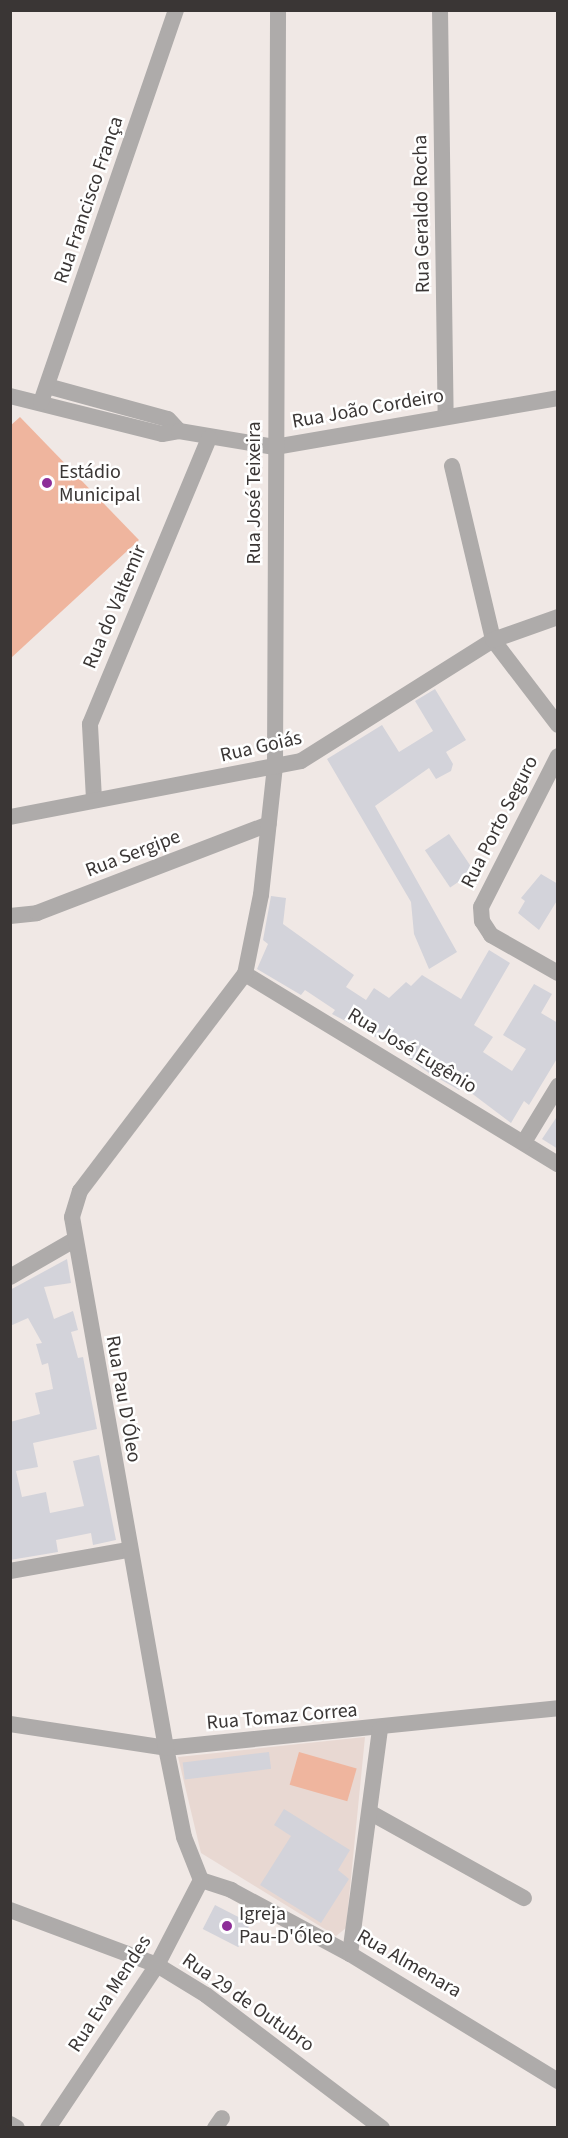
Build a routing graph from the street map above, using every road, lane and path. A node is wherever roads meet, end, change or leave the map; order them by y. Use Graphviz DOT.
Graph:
graph roads {
  1 [pos="176,10"];
  2 [pos="278,10"];
  3 [pos="440,10"];
  4 [pos="47,386"];
  5 [pos="10,396"];
  6 [pos="558,398"];
  7 [pos="41,402"];
  8 [pos="446,417"];
  9 [pos="179,431"];
  10 [pos="209,438"];
  11 [pos="275,447"];
  12 [pos="452,466"];
  13 [pos="558,616"];
  14 [pos="493,640"];
  15 [pos="558,725"];
  16 [pos="558,756"];
  17 [pos="275,767"];
  18 [pos="94,799"];
  19 [pos="10,817"];
  20 [pos="269,824"];
  21 [pos="10,916"];
  22 [pos="558,973"];
  23 [pos="245,974"];
  24 [pos="558,1086"];
  25 [pos="524,1142"];
  26 [pos="558,1164"];
  27 [pos="74,1240"];
  28 [pos="10,1277"];
  29 [pos="128,1550"];
  30 [pos="10,1571"];
  31 [pos="558,1708"];
  32 [pos="10,1724"];
  33 [pos="380,1730"];
  34 [pos="166,1748"];
  35 [pos="371,1813"];
  36 [pos="201,1880"];
  37 [pos="524,1898"];
  38 [pos="10,1910"];
  39 [pos="350,1954"];
  40 [pos="157,1965"];
  41 [pos="558,2080"];
  42 [pos="10,2124"];
  43 [pos="17,2127"];
  44 [pos="48,2127"];
  45 [pos="382,2127"];
  1 -- 4 [label="street, Rua Francisco França"];
  2 -- 11 [label="street, Rua José Teixeira"];
  3 -- 8 [label="street, Rua Geraldo Rocha"];
  4 -- 7 [label="street, Rua Francisco França"];
  4 -- 9 [label="street"];
  5 -- 7 [label="street, Rua João Cordeiro"];
  6 -- 8 [label="street, Rua João Cordeiro"];
  7 -- 9 [label="street, Rua João Cordeiro"];
  8 -- 11 [label="street, Rua João Cordeiro"];
  9 -- 10 [label="street, Rua João Cordeiro"];
  10 -- 11 [label="street, Rua João Cordeiro"];
  10 -- 18 [label="street, Rua do Valtemir"];
  11 -- 17 [label="street, Rua José Teixeira"];
  12 -- 14 [label="street"];
  13 -- 14 [label="street, Rua Goiás"];
  14 -- 15 [label="street"];
  14 -- 17 [label="street, Rua Goiás"];
  16 -- 22 [label="street, Rua Porto Seguro"];
  17 -- 18 [label="street, Rua Goiás"];
  17 -- 20 [label="street, Rua José Teixeira"];
  18 -- 19 [label="street, Rua Goiás"];
  20 -- 21 [label="street, Rua Sergipe"];
  20 -- 23 [label="street, Rua José Teixeira"];
  23 -- 25 [label="street, Rua José Eugênio"];
  23 -- 27 [label="street, Rua Pau D'Óleo"];
  24 -- 25 [label="street"];
  25 -- 26 [label="street, Rua José Eugênio"];
  27 -- 28 [label="street"];
  27 -- 29 [label="street, Rua Pau D'Óleo"];
  29 -- 30 [label="street"];
  29 -- 34 [label="street, Rua Pau D'Óleo"];
  31 -- 33 [label="street, Rua Tomaz Correa"];
  32 -- 34 [label="street, Rua Tomaz Correa"];
  33 -- 34 [label="street, Rua Tomaz Correa"];
  33 -- 35 [label="street"];
  34 -- 36 [label="street, Rua Pau D'Óleo"];
  35 -- 37 [label="street"];
  35 -- 39 [label="street"];
  36 -- 39 [label="street, Rua Almenara"];
  36 -- 40 [label="street, Rua Eva Mendes"];
  38 -- 40 [label="street, Rua 29 de Outubro"];
  39 -- 41 [label="street, Rua Almenara"];
  40 -- 44 [label="street, Rua Eva Mendes"];
  40 -- 45 [label="street, Rua 29 de Outubro"];
  42 -- 43 [label="street"];
}
